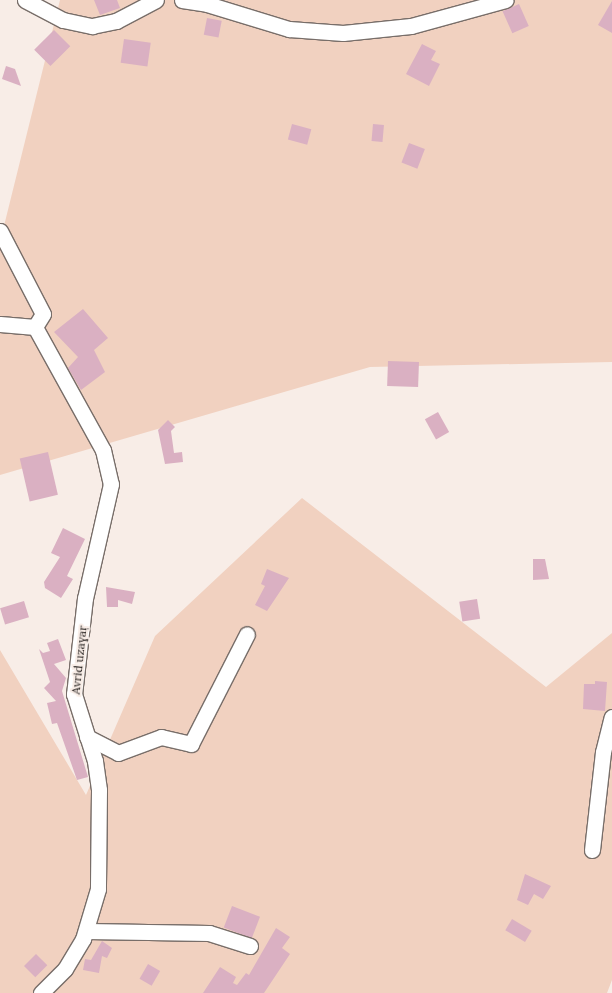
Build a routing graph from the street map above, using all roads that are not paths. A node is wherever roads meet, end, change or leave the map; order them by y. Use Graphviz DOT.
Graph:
graph roads {
  1 [pos="25,0"];
  2 [pos="156,0"];
  3 [pos="182,0"];
  4 [pos="506,0"];
  5 [pos="0,232"];
  6 [pos="0,324"];
  7 [pos="35,328"];
  8 [pos="248,634"];
  9 [pos="612,717"];
  10 [pos="87,737"];
  11 [pos="592,850"];
  12 [pos="87,931"];
  13 [pos="250,946"];
  14 [pos="41,993"];
  1 -- 2 [label="street"];
  3 -- 4 [label="street"];
  5 -- 7 [label="street"];
  6 -- 7 [label="street"];
  7 -- 10 [label="street, Avrid uzaɣaṛ"];
  8 -- 10 [label="street"];
  9 -- 11 [label="street"];
  10 -- 12 [label="street, Avrid uzaɣaṛ"];
  12 -- 13 [label="street"];
  12 -- 14 [label="street, Avrid uzaɣaṛ"];
}
